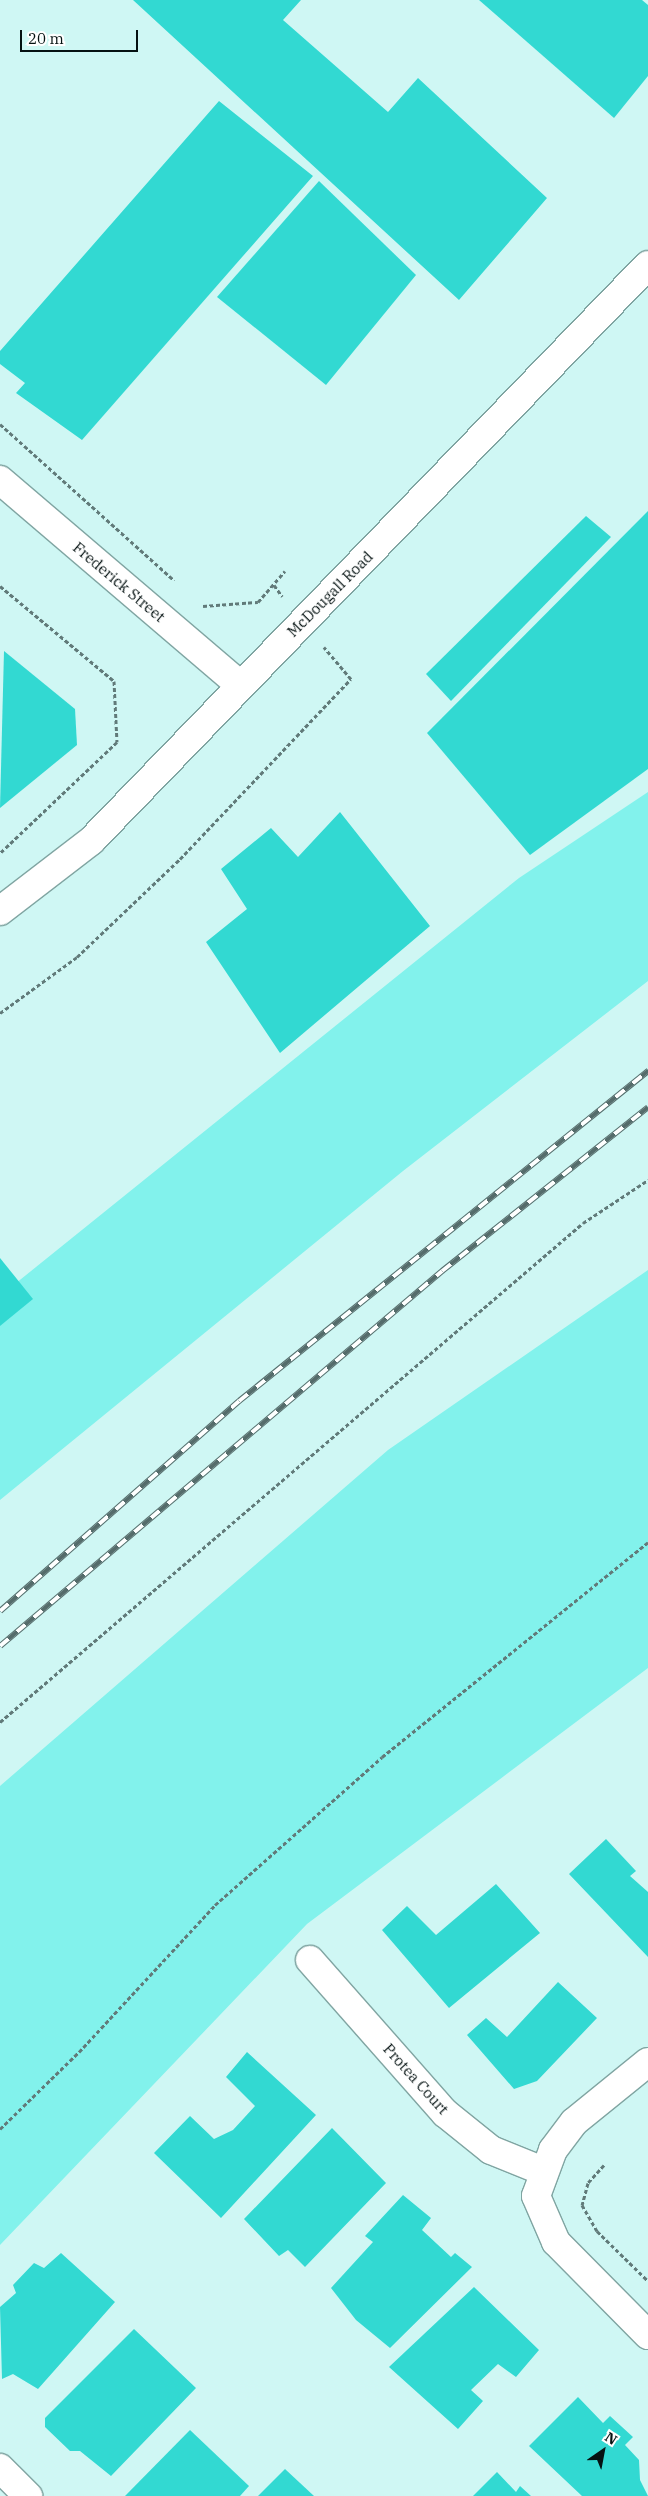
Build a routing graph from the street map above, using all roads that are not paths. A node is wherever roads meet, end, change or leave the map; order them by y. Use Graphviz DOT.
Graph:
graph roads {
  1 [pos="648,265"];
  2 [pos="0,480"];
  3 [pos="239,684"];
  4 [pos="0,911"];
  5 [pos="310,1960"];
  6 [pos="648,2062"];
  7 [pos="543,2171"];
  8 [pos="648,2335"];
  9 [pos="0,2468"];
  10 [pos="28,2496"];
  1 -- 3 [label="street, McDougall Road"];
  2 -- 3 [label="street, Frederick Street"];
  3 -- 4 [label="street, McDougall Road"];
  5 -- 7 [label="street, Protea Court"];
  6 -- 7 [label="street"];
  7 -- 8 [label="street"];
  9 -- 10 [label="street"];
}
